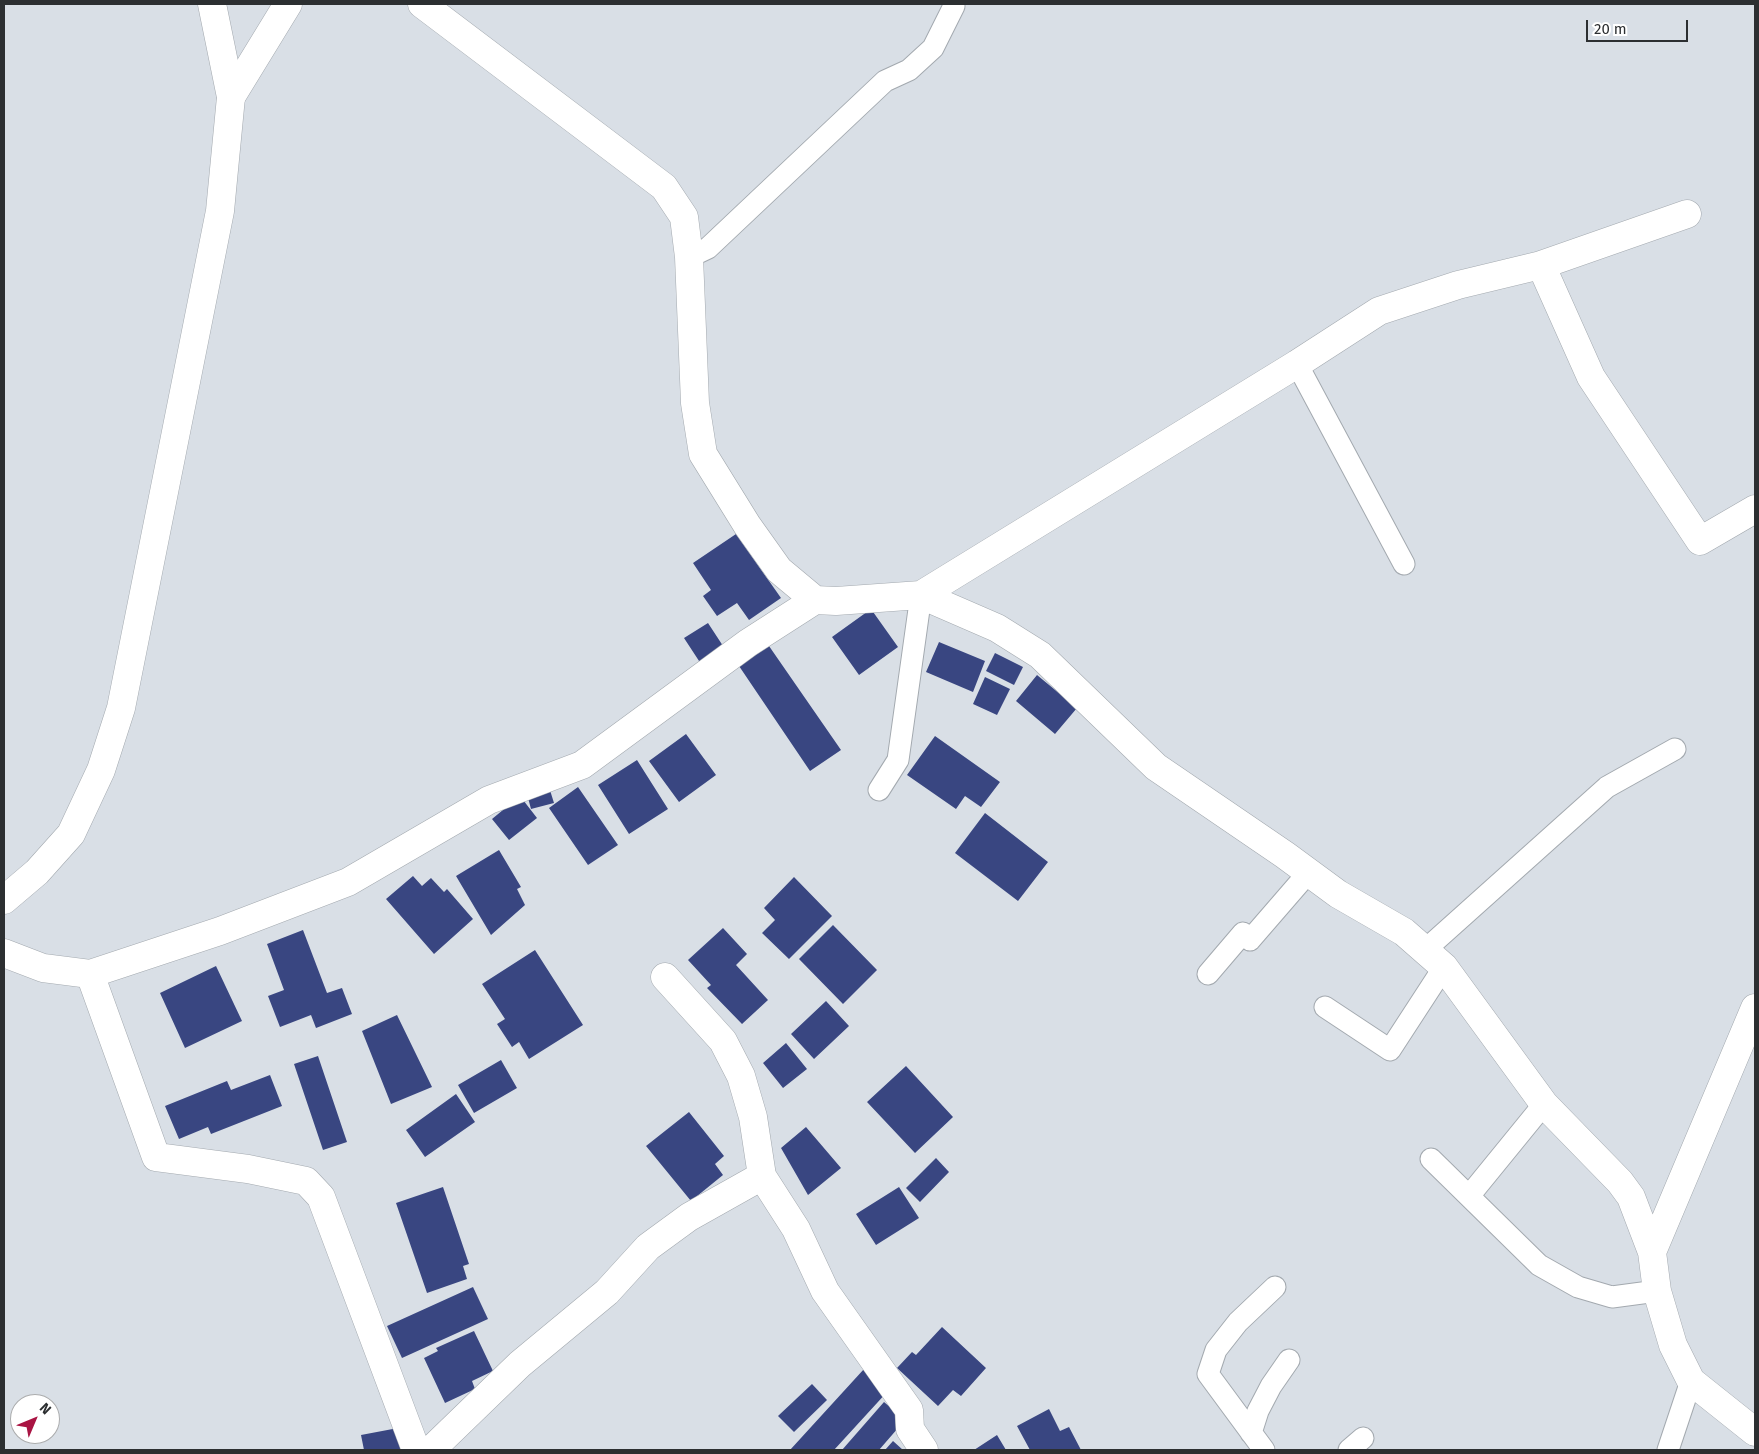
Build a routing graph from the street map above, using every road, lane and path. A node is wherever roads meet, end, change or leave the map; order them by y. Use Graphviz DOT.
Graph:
graph roads {
  1 [pos="212,4"];
  2 [pos="288,4"];
  3 [pos="422,4"];
  4 [pos="954,6"];
  5 [pos="231,97"];
  6 [pos="1687,214"];
  7 [pos="689,257"];
  8 [pos="1541,265"];
  9 [pos="1297,364"];
  10 [pos="1755,509"];
  11 [pos="1404,564"];
  12 [pos="921,595"];
  13 [pos="815,600"];
  14 [pos="1676,749"];
  15 [pos="879,790"];
  16 [pos="1308,873"];
  17 [pos="4,900"];
  18 [pos="4,953"];
  19 [pos="1435,958"];
  20 [pos="90,974"];
  21 [pos="1208,974"];
  22 [pos="666,976"];
  23 [pos="1325,1007"];
  24 [pos="1755,1008"];
  25 [pos="1544,1104"];
  26 [pos="1431,1159"];
  27 [pos="762,1176"];
  28 [pos="1469,1196"];
  29 [pos="1652,1252"];
  30 [pos="1275,1287"];
  31 [pos="1657,1291"];
  32 [pos="1288,1360"];
  33 [pos="1692,1381"];
  34 [pos="1755,1432"];
  35 [pos="1251,1433"];
  36 [pos="416,1450"];
  37 [pos="431,1450"];
  38 [pos="924,1450"];
  39 [pos="1264,1450"];
  40 [pos="1668,1450"];
  1 -- 5 [label="street"];
  2 -- 5 [label="street"];
  3 -- 7 [label="street"];
  4 -- 7 [label="lane"];
  5 -- 17 [label="street"];
  6 -- 8 [label="street"];
  7 -- 13 [label="street"];
  8 -- 9 [label="street"];
  8 -- 10 [label="street"];
  9 -- 11 [label="lane"];
  9 -- 12 [label="street"];
  12 -- 13 [label="street"];
  12 -- 15 [label="lane"];
  12 -- 16 [label="street"];
  13 -- 20 [label="street"];
  14 -- 19 [label="lane"];
  16 -- 19 [label="street"];
  16 -- 21 [label="lane"];
  18 -- 20 [label="street"];
  19 -- 23 [label="lane"];
  19 -- 25 [label="street"];
  20 -- 36 [label="street"];
  22 -- 27 [label="street"];
  24 -- 29 [label="street"];
  25 -- 28 [label="lane"];
  25 -- 29 [label="street"];
  26 -- 28 [label="lane"];
  27 -- 37 [label="street"];
  27 -- 38 [label="street"];
  28 -- 31 [label="lane"];
  29 -- 31 [label="street"];
  30 -- 35 [label="lane"];
  31 -- 33 [label="street"];
  32 -- 35 [label="lane"];
  33 -- 34 [label="street"];
  33 -- 40 [label="lane"];
  35 -- 39 [label="lane"];
}
